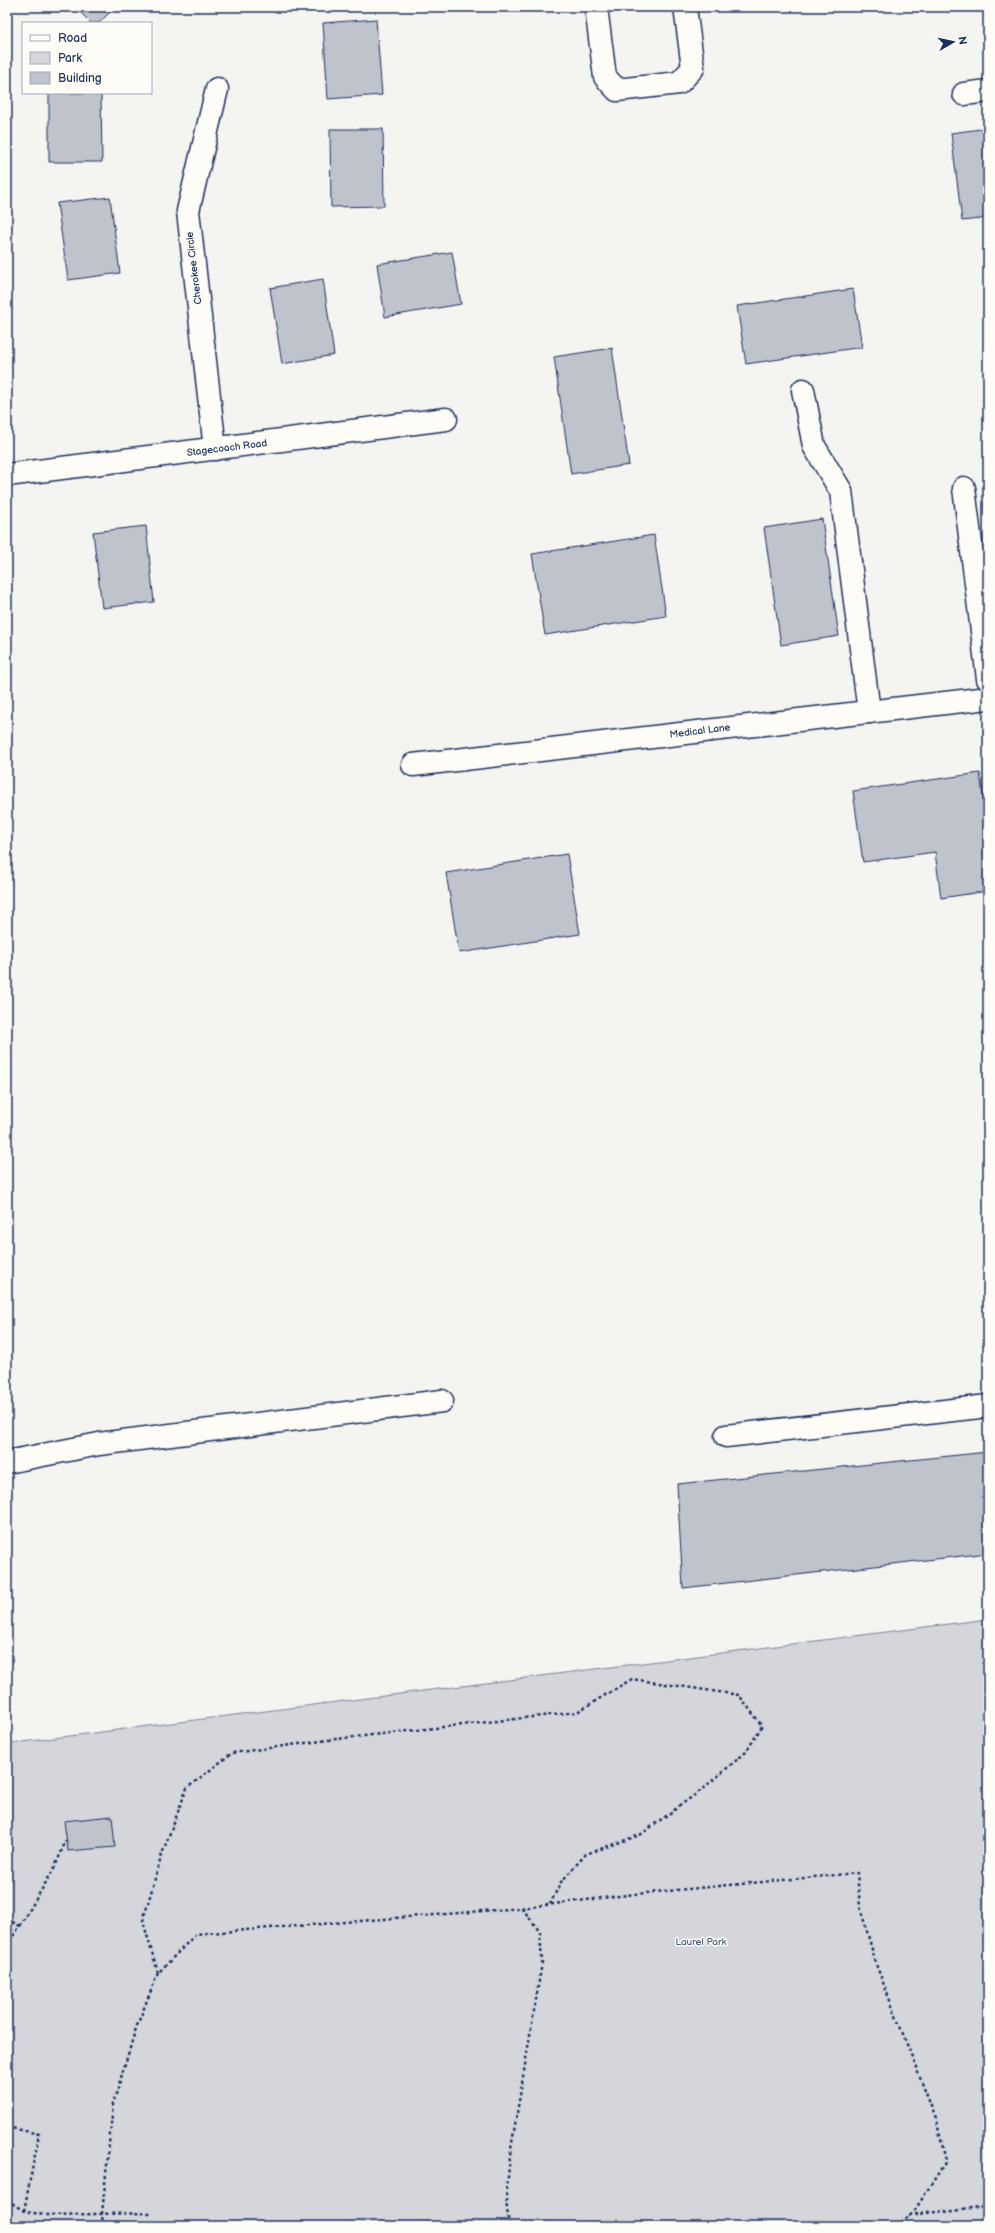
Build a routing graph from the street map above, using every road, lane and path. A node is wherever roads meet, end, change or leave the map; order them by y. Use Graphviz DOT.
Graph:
graph roads {
  1 [pos="596,7"];
  2 [pos="685,7"];
  3 [pos="217,89"];
  4 [pos="988,91"];
  5 [pos="964,94"];
  6 [pos="803,390"];
  7 [pos="446,419"];
  8 [pos="215,449"];
  9 [pos="7,475"];
  10 [pos="964,488"];
  11 [pos="988,679"];
  12 [pos="988,698"];
  13 [pos="869,712"];
  14 [pos="412,765"];
  15 [pos="442,1401"];
  16 [pos="988,1406"];
  17 [pos="726,1436"];
  18 [pos="7,1462"];
  19 [pos="66,1840"];
  20 [pos="549,1904"];
  21 [pos="521,1908"];
  22 [pos="7,1919"];
  23 [pos="20,1926"];
  24 [pos="7,1945"];
  25 [pos="158,1973"];
  26 [pos="7,2127"];
  27 [pos="7,2200"];
  28 [pos="988,2206"];
  29 [pos="24,2211"];
  30 [pos="153,2213"];
  31 [pos="102,2214"];
  32 [pos="910,2215"];
  33 [pos="103,2226"];
  34 [pos="509,2226"];
  35 [pos="898,2226"];
  1 -- 2 [label="street"];
  3 -- 8 [label="street, Cherokee Circle"];
  4 -- 5 [label="street"];
  6 -- 13 [label="street"];
  7 -- 8 [label="street, Stagecoach Road"];
  8 -- 9 [label="street, Stagecoach Road"];
  10 -- 11 [label="street"];
  12 -- 13 [label="street, Medical Lane"];
  13 -- 14 [label="street, Medical Lane"];
  15 -- 18 [label="street"];
  16 -- 17 [label="street"];
  19 -- 23 [label="path"];
  20 -- 21 [label="path"];
  20 -- 25 [label="path"];
  20 -- 32 [label="path"];
  21 -- 25 [label="path"];
  21 -- 34 [label="path"];
  22 -- 23 [label="path"];
  23 -- 24 [label="path"];
  25 -- 31 [label="path"];
  26 -- 29 [label="path"];
  27 -- 29 [label="path"];
  28 -- 32 [label="path"];
  29 -- 31 [label="path"];
  30 -- 31 [label="path"];
  31 -- 33 [label="path"];
  32 -- 35 [label="path"];
}
